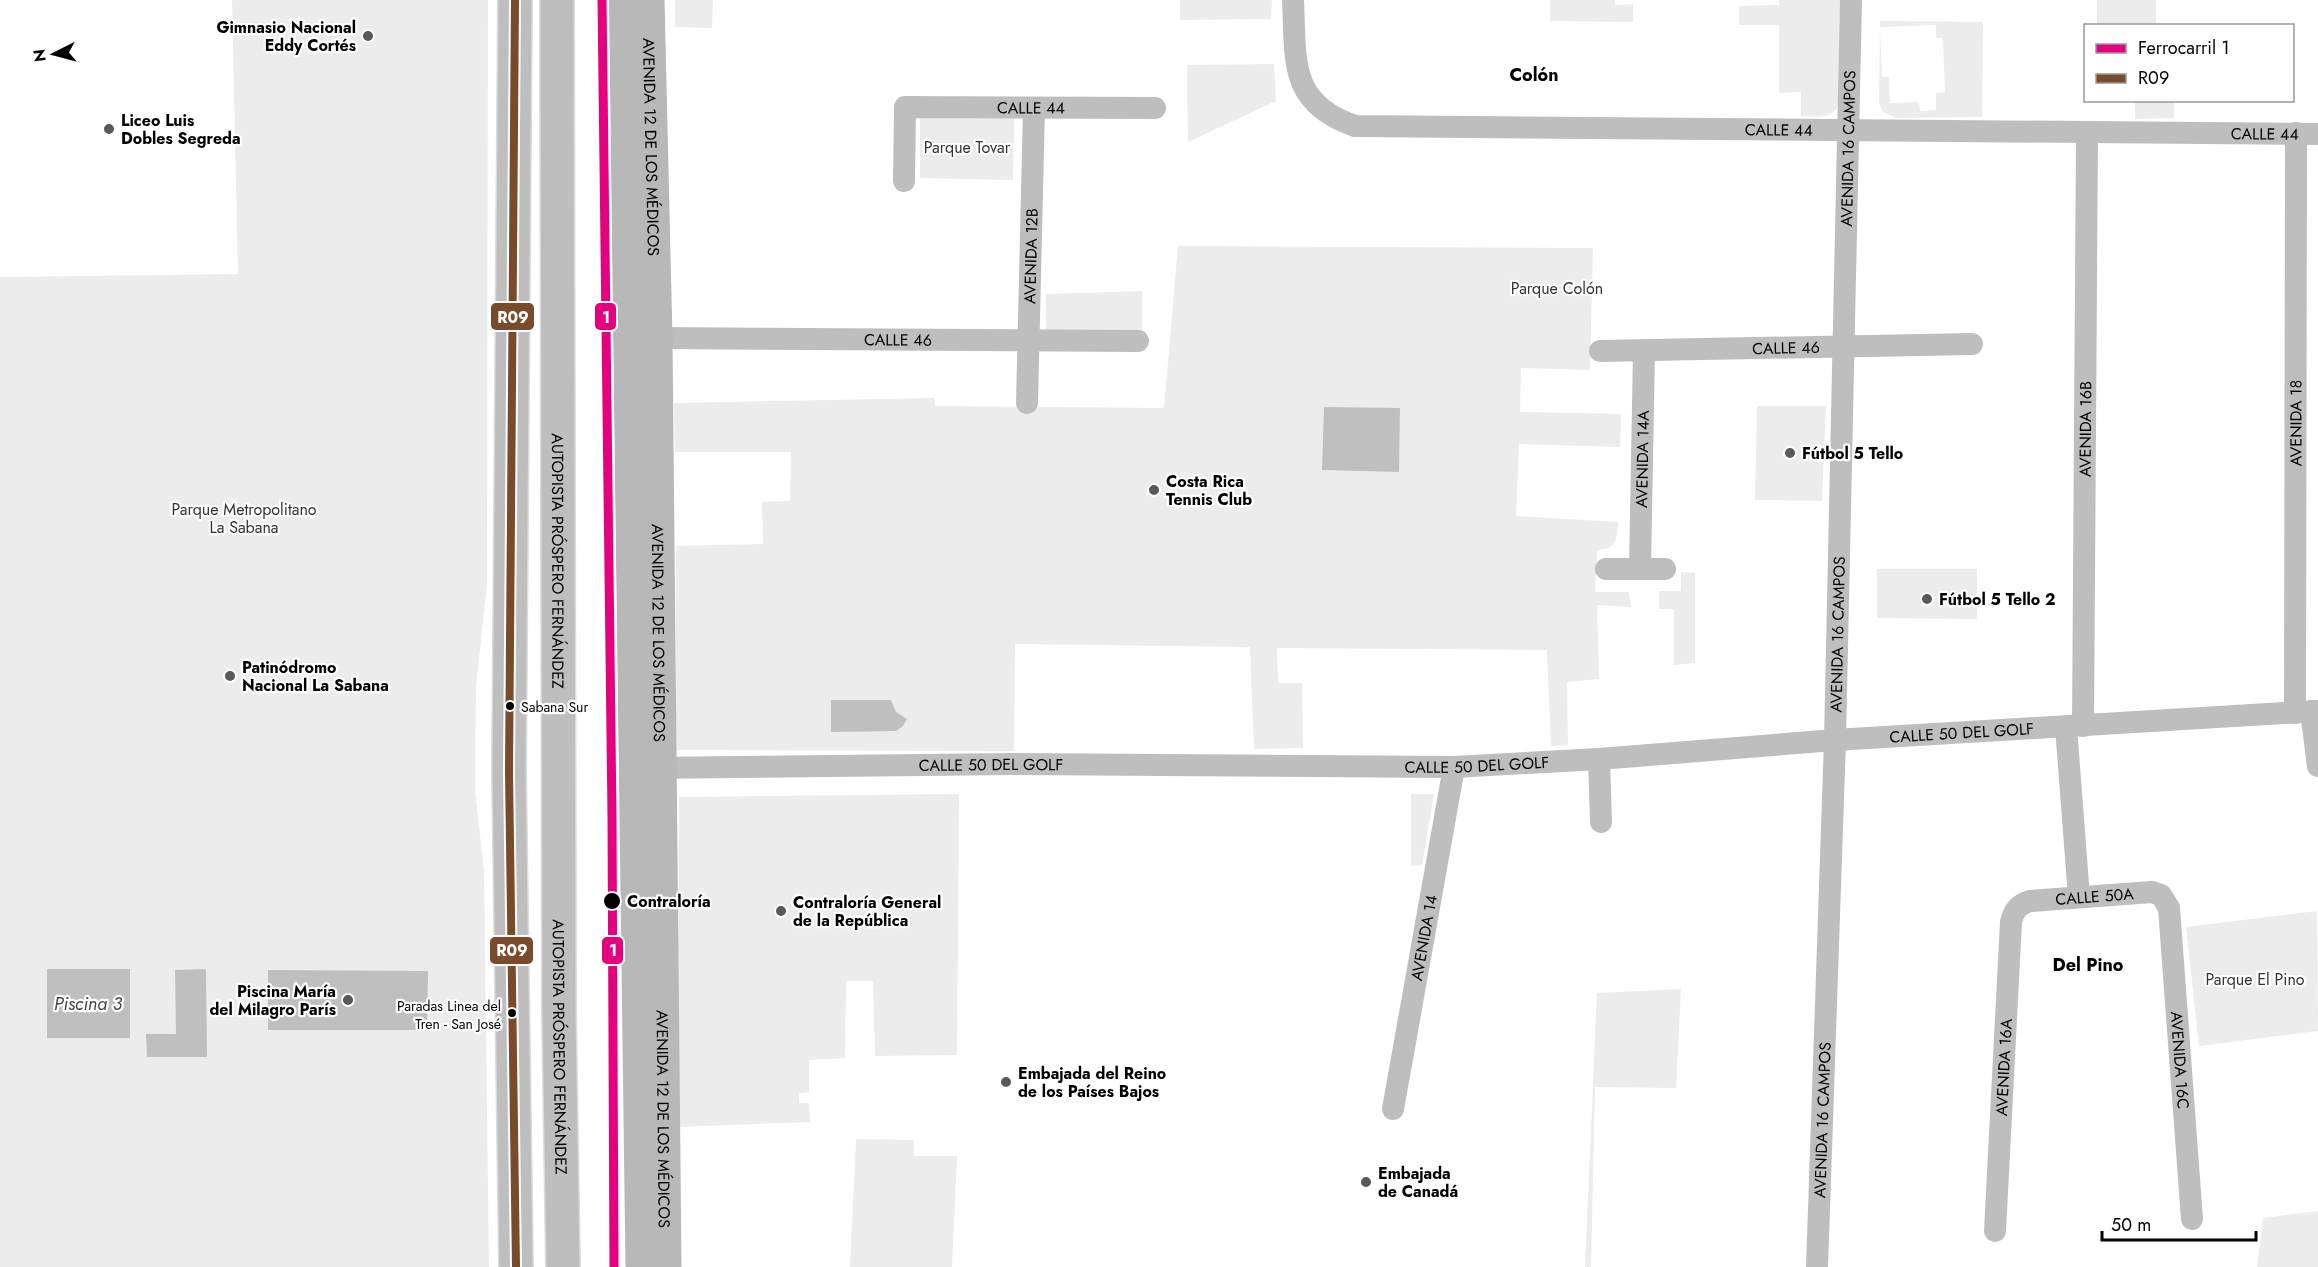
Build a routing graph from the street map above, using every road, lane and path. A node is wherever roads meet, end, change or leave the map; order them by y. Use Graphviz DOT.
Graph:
graph roads {
  1 [pos="515,0"];
  2 [pos="557,0"];
  3 [pos="625,0"];
  4 [pos="648,0"];
  5 [pos="1293,0"];
  6 [pos="1851,0"];
  7 [pos="1034,108"];
  8 [pos="1155,108"];
  9 [pos="1847,132"];
  10 [pos="2086,133"];
  11 [pos="2307,134"];
  12 [pos="904,182"];
  13 [pos="656,338"];
  14 [pos="1029,340"];
  15 [pos="1138,341"];
  16 [pos="1972,344"];
  17 [pos="1843,347"];
  18 [pos="1600,351"];
  19 [pos="1644,351"];
  20 [pos="1027,403"];
  21 [pos="1606,569"];
  22 [pos="1640,569"];
  23 [pos="1665,569"];
  24 [pos="2308,712"];
  25 [pos="2075,726"];
  26 [pos="1835,740"];
  27 [pos="1599,759"];
  28 [pos="2318,766"];
  29 [pos="1454,767"];
  30 [pos="647,768"];
  31 [pos="509,791"];
  32 [pos="1601,822"];
  33 [pos="560,873"];
  34 [pos="2079,897"];
  35 [pos="2166,901"];
  36 [pos="2019,905"];
  37 [pos="1393,1109"];
  38 [pos="2192,1219"];
  39 [pos="1995,1231"];
  40 [pos="516,1267"];
  41 [pos="563,1267"];
  42 [pos="642,1267"];
  43 [pos="665,1267"];
  44 [pos="1817,1267"];
  1 -- 31 [label="highway"];
  2 -- 33 [label="highway, AUTOPISTA PRÓSPERO FERNÁNDEZ"];
  3 -- 30 [label="main road, AVENIDA 12 DE LOS MÉDICOS"];
  4 -- 13 [label="main road, AVENIDA 12 DE LOS MÉDICOS"];
  5 -- 9 [label="street, CALLE 44"];
  6 -- 9 [label="street, AVENIDA 16 CAMPOS"];
  7 -- 8 [label="street, CALLE 44"];
  7 -- 12 [label="street, CALLE 44"];
  7 -- 14 [label="street, AVENIDA 12B"];
  9 -- 10 [label="street, CALLE 44"];
  9 -- 17 [label="street, AVENIDA 16 CAMPOS"];
  10 -- 11 [label="street, CALLE 44"];
  10 -- 25 [label="street, AVENIDA 16B"];
  11 -- 24 [label="street, AVENIDA 18"];
  13 -- 14 [label="street, CALLE 46"];
  13 -- 30 [label="main road, AVENIDA 12 DE LOS MÉDICOS"];
  14 -- 15 [label="street, CALLE 46"];
  14 -- 20 [label="street, AVENIDA 12B"];
  16 -- 17 [label="street, CALLE 46"];
  17 -- 19 [label="street, CALLE 46"];
  17 -- 26 [label="street, AVENIDA 16 CAMPOS"];
  18 -- 19 [label="street, CALLE 46"];
  19 -- 22 [label="street, AVENIDA 14A"];
  21 -- 22 [label="street"];
  22 -- 23 [label="street"];
  24 -- 25 [label="street, CALLE 50 DEL GOLF"];
  24 -- 28 [label="street, AVENIDA 18"];
  25 -- 26 [label="street, CALLE 50 DEL GOLF"];
  25 -- 34 [label="street, AVENIDA 16B"];
  26 -- 27 [label="street, CALLE 50 DEL GOLF"];
  26 -- 44 [label="street, AVENIDA 16 CAMPOS"];
  27 -- 29 [label="street, CALLE 50 DEL GOLF"];
  27 -- 32 [label="street"];
  29 -- 30 [label="street, CALLE 50 DEL GOLF"];
  29 -- 37 [label="street, AVENIDA 14"];
  30 -- 42 [label="main road, AVENIDA 12 DE LOS MÉDICOS"];
  30 -- 43 [label="main road, AVENIDA 12 DE LOS MÉDICOS"];
  31 -- 33 [label="highway"];
  31 -- 40 [label="highway"];
  33 -- 41 [label="highway, AUTOPISTA PRÓSPERO FERNÁNDEZ"];
  34 -- 35 [label="street, CALLE 50A"];
  34 -- 36 [label="street, CALLE 50A"];
  35 -- 38 [label="street, AVENIDA 16C"];
  36 -- 39 [label="street, AVENIDA 16A"];
}
